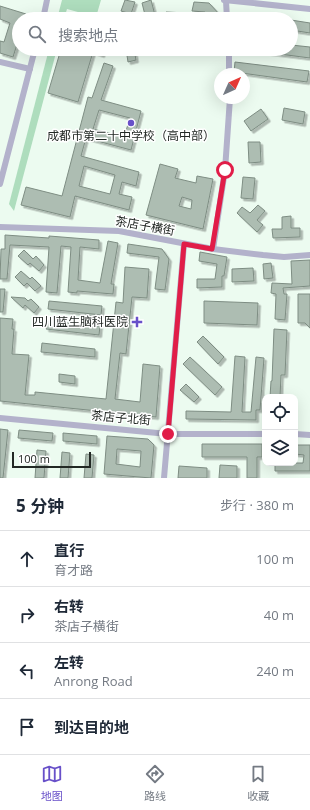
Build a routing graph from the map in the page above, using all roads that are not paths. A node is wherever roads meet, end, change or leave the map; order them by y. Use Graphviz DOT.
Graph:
graph roads {
  1 [pos="47,0"];
  2 [pos="225,0"];
  3 [pos="310,9"];
  4 [pos="44,12"];
  5 [pos="226,12"];
  6 [pos="33,56"];
  7 [pos="229,56"];
  8 [pos="0,62"];
  9 [pos="229,68"];
  10 [pos="30,69"];
  11 [pos="230,104"];
  12 [pos="0,184"];
  13 [pos="0,227"];
  14 [pos="184,244"];
  15 [pos="212,249"];
  16 [pos="310,255"];
  17 [pos="0,418"];
  18 [pos="168,434"];
  19 [pos="262,434"];
  20 [pos="298,434"];
  21 [pos="310,435"];
  22 [pos="164,478"];
  1 -- 4 [label="street"];
  2 -- 3 [label="street"];
  2 -- 5 [label="street"];
  6 -- 10 [label="street"];
  7 -- 9 [label="street"];
  8 -- 10 [label="street"];
  10 -- 12 [label="street"];
  11 -- 15 [label="street"];
  13 -- 14 [label="street, 茶店子横街"];
  14 -- 15 [label="street, 茶店子横街"];
  14 -- 18 [label="street"];
  15 -- 16 [label="street, 茶店子横街"];
  17 -- 18 [label="street, 茶店子北街"];
  18 -- 19 [label="street, 茶店子北街"];
  18 -- 22 [label="street"];
  20 -- 21 [label="street"];
}
